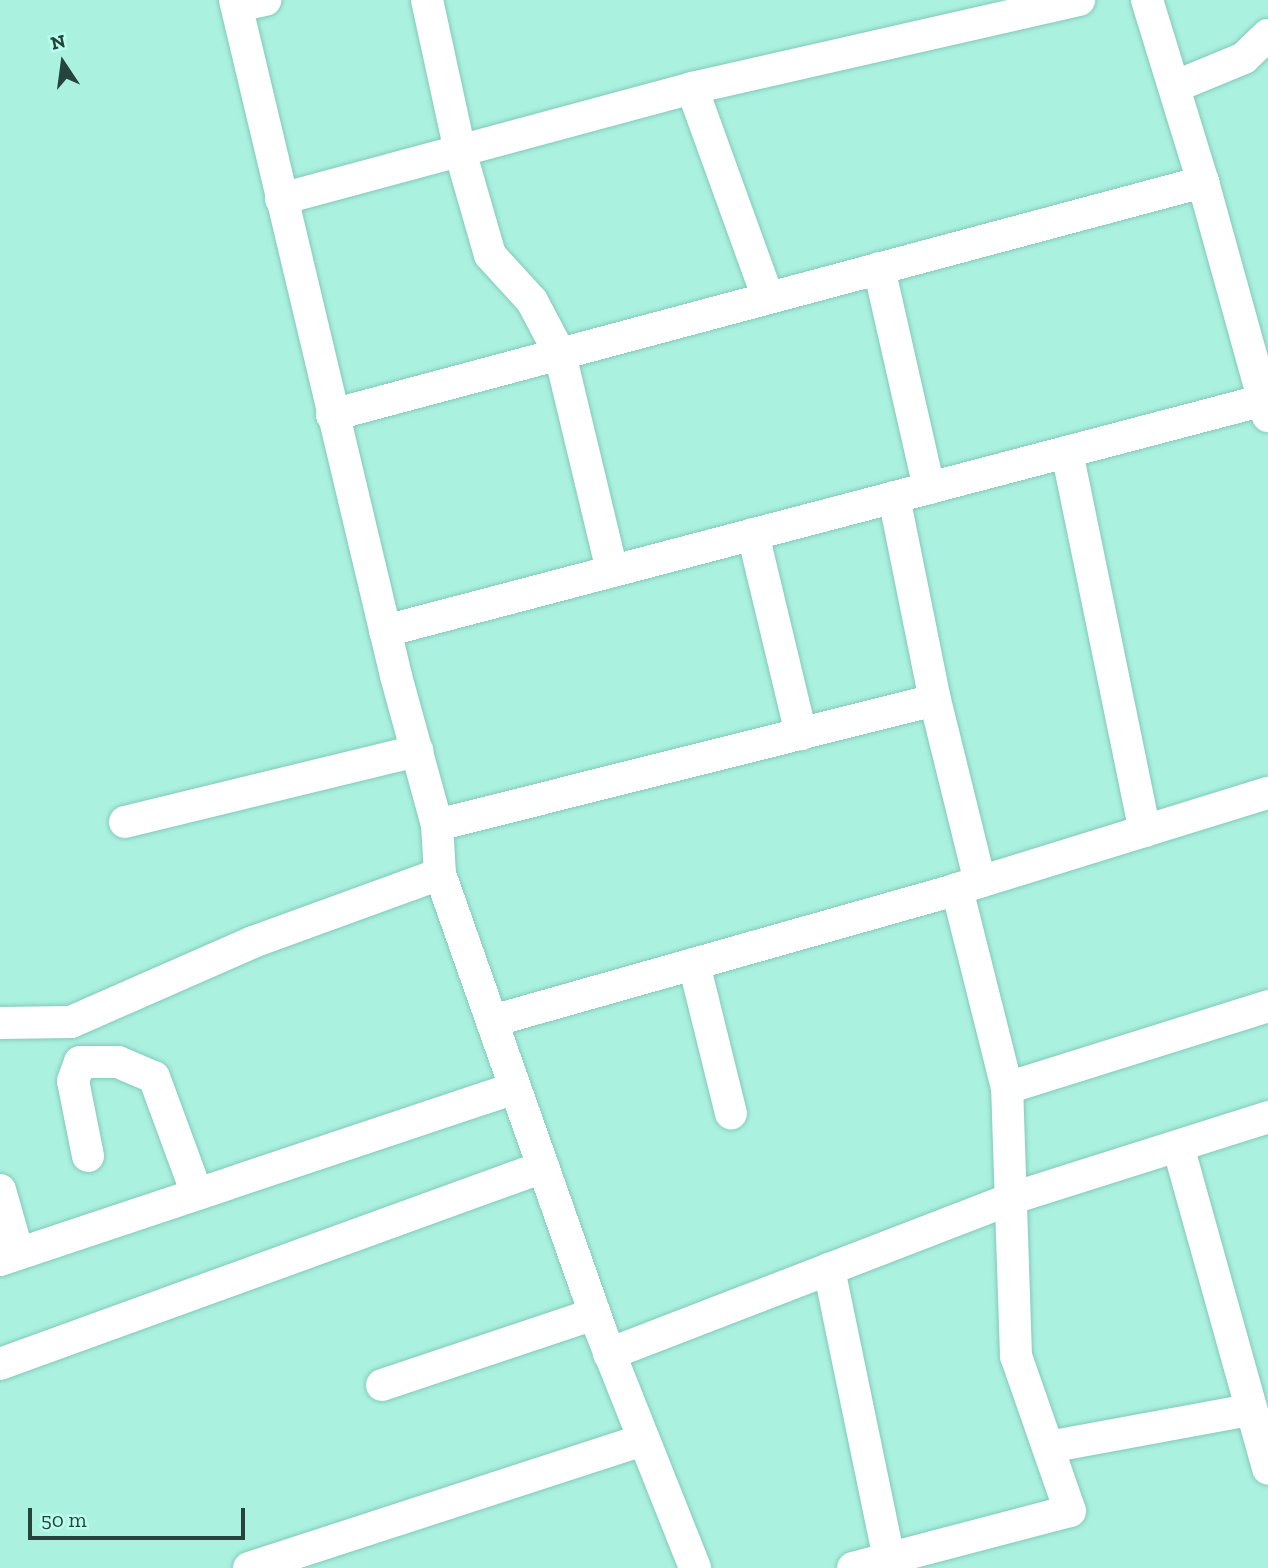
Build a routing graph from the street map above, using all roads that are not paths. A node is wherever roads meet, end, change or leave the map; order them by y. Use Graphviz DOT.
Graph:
graph roads {
  1 [pos="427,0"];
  2 [pos="1079,0"];
  3 [pos="1147,0"];
  4 [pos="246,2"];
  5 [pos="1268,35"];
  6 [pos="1174,87"];
  7 [pos="692,89"];
  8 [pos="460,151"];
  9 [pos="1203,182"];
  10 [pos="281,199"];
  11 [pos="879,268"];
  12 [pos="768,298"];
  13 [pos="560,354"];
  14 [pos="1267,405"];
  15 [pos="332,415"];
  16 [pos="1067,452"];
  17 [pos="929,488"];
  18 [pos="894,497"];
  19 [pos="753,534"];
  20 [pos="612,571"];
  21 [pos="385,631"];
  22 [pos="935,700"];
  23 [pos="801,734"];
  24 [pos="417,751"];
  25 [pos="1268,793"];
  26 [pos="125,822"];
  27 [pos="438,825"];
  28 [pos="1145,831"];
  29 [pos="440,874"];
  30 [pos="968,886"];
  31 [pos="694,964"];
  32 [pos="1268,1006"];
  33 [pos="492,1021"];
  34 [pos="0,1023"];
  35 [pos="515,1088"];
  36 [pos="1007,1088"];
  37 [pos="731,1113"];
  38 [pos="1268,1117"];
  39 [pos="1178,1146"];
  40 [pos="89,1156"];
  41 [pos="543,1167"];
  42 [pos="0,1190"];
  43 [pos="197,1194"];
  44 [pos="1013,1198"];
  45 [pos="9,1256"];
  46 [pos="829,1269"];
  47 [pos="594,1314"];
  48 [pos="609,1354"];
  49 [pos="0,1364"];
  50 [pos="382,1385"];
  51 [pos="1250,1410"];
  52 [pos="644,1440"];
  53 [pos="1048,1447"];
  54 [pos="1265,1452"];
  55 [pos="889,1559"];
  56 [pos="249,1568"];
  57 [pos="695,1568"];
  58 [pos="853,1568"];
  1 -- 8 [label="street"];
  2 -- 7 [label="street"];
  3 -- 6 [label="street"];
  4 -- 10 [label="street"];
  5 -- 6 [label="street"];
  6 -- 9 [label="street"];
  7 -- 8 [label="street"];
  7 -- 12 [label="street"];
  8 -- 10 [label="street"];
  8 -- 13 [label="street"];
  9 -- 11 [label="street"];
  9 -- 14 [label="street"];
  10 -- 15 [label="street"];
  11 -- 12 [label="street"];
  11 -- 17 [label="street"];
  12 -- 13 [label="street"];
  13 -- 15 [label="street"];
  13 -- 20 [label="street"];
  14 -- 16 [label="street"];
  15 -- 21 [label="street"];
  16 -- 17 [label="street"];
  16 -- 28 [label="street"];
  17 -- 18 [label="street"];
  18 -- 19 [label="street"];
  18 -- 22 [label="street"];
  19 -- 20 [label="street"];
  19 -- 23 [label="street"];
  20 -- 21 [label="street"];
  21 -- 24 [label="street"];
  22 -- 23 [label="street"];
  22 -- 30 [label="street"];
  23 -- 27 [label="street"];
  24 -- 26 [label="street"];
  24 -- 27 [label="street"];
  25 -- 28 [label="street"];
  27 -- 29 [label="street"];
  28 -- 30 [label="street"];
  29 -- 33 [label="street"];
  29 -- 34 [label="street"];
  30 -- 31 [label="street"];
  30 -- 36 [label="street"];
  31 -- 33 [label="street"];
  31 -- 37 [label="street"];
  32 -- 36 [label="street"];
  33 -- 35 [label="street"];
  35 -- 41 [label="street"];
  35 -- 43 [label="street"];
  36 -- 44 [label="street"];
  38 -- 39 [label="street"];
  39 -- 44 [label="street"];
  39 -- 51 [label="street"];
  40 -- 43 [label="street"];
  41 -- 47 [label="street"];
  41 -- 49 [label="street"];
  42 -- 45 [label="street"];
  43 -- 45 [label="street"];
  44 -- 46 [label="street"];
  44 -- 53 [label="street"];
  46 -- 48 [label="street"];
  46 -- 55 [label="street"];
  47 -- 48 [label="street"];
  47 -- 50 [label="street"];
  48 -- 52 [label="street"];
  51 -- 53 [label="street"];
  51 -- 54 [label="street"];
  52 -- 56 [label="street"];
  52 -- 57 [label="street"];
  53 -- 55 [label="street"];
  55 -- 58 [label="street"];
}
